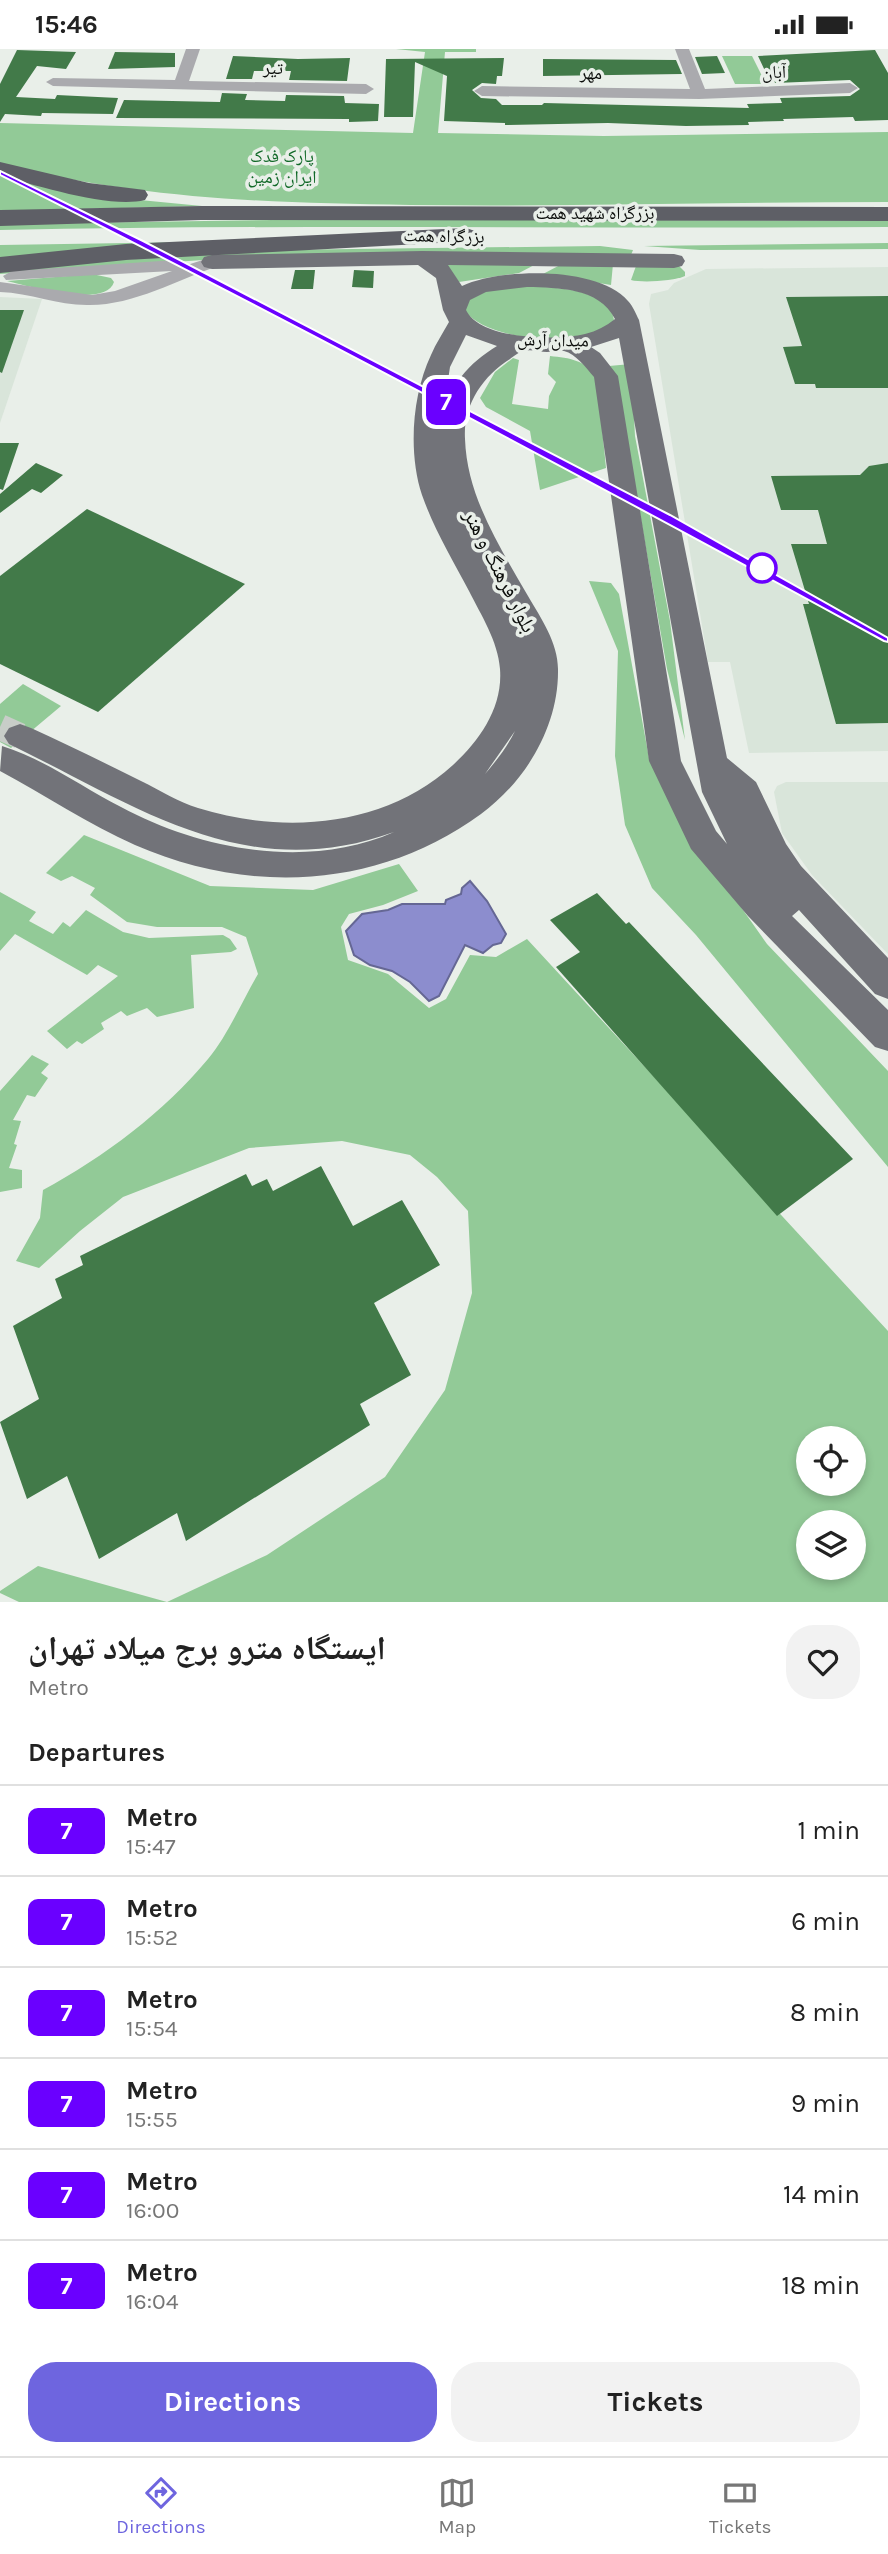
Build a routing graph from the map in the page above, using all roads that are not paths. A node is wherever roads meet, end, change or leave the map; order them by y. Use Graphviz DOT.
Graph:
graph roads {
  1 [pos="193,49"];
  2 [pos="682,49"];
  3 [pos="53,82"];
  4 [pos="180,86"];
  5 [pos="850,88"];
  6 [pos="366,89"];
  7 [pos="482,91"];
  8 [pos="699,94"];
  9 [pos="0,169"];
  10 [pos="302,213"];
  11 [pos="888,214"];
  12 [pos="0,218"];
  13 [pos="888,235"];
  14 [pos="469,236"];
  15 [pos="0,238"];
  16 [pos="422,258"];
  17 [pos="562,258"];
  18 [pos="624,258"];
  19 [pos="674,261"];
  20 [pos="212,262"];
  21 [pos="0,265"];
  22 [pos="79,271"];
  23 [pos="0,278"];
  24 [pos="521,280"];
  25 [pos="0,287"];
  26 [pos="103,299"];
  27 [pos="624,312"];
  28 [pos="458,314"];
  29 [pos="520,342"];
  30 [pos="570,344"];
  31 [pos="442,355"];
  32 [pos="484,366"];
  33 [pos="446,396"];
  34 [pos="24,753"];
  35 [pos="712,763"];
  36 [pos="888,983"];
  37 [pos="888,1008"];
  38 [pos="888,1035"];
  1 -- 4 [label="street"];
  2 -- 8 [label="street"];
  3 -- 4 [label="street"];
  4 -- 6 [label="street, تیر"];
  5 -- 8 [label="street, آبان"];
  7 -- 8 [label="street, مهر"];
  9 -- 10 [label="highway"];
  10 -- 11 [label="highway, بزرگراه شهید همت"];
  10 -- 12 [label="highway"];
  13 -- 14 [label="highway, بزرگراه همت"];
  14 -- 15 [label="highway, بزرگراه همت"];
  14 -- 21 [label="highway"];
  16 -- 17 [label="main road"];
  16 -- 20 [label="main road"];
  16 -- 28 [label="main road"];
  17 -- 18 [label="main road"];
  17 -- 24 [label="main road"];
  18 -- 19 [label="main road"];
  18 -- 27 [label="main road"];
  20 -- 22 [label="street"];
  20 -- 26 [label="street"];
  22 -- 23 [label="street"];
  22 -- 26 [label="street"];
  24 -- 27 [label="main road"];
  24 -- 28 [label="main road"];
  25 -- 26 [label="street"];
  27 -- 30 [label="main road, میدان آرش"];
  27 -- 35 [label="main road"];
  28 -- 29 [label="main road, میدان آرش"];
  28 -- 31 [label="main road, بلوار فرهنگ و هنر"];
  29 -- 30 [label="main road, میدان آرش"];
  29 -- 32 [label="main road, بلوار فرهنگ و هنر"];
  30 -- 38 [label="main road"];
  31 -- 32 [label="main road"];
  31 -- 33 [label="main road, بلوار فرهنگ و هنر"];
  32 -- 33 [label="main road, بلوار فرهنگ و هنر"];
  33 -- 34 [label="main road, بلوار فرهنگ و هنر"];
  35 -- 36 [label="main road"];
  35 -- 37 [label="main road"];
}
